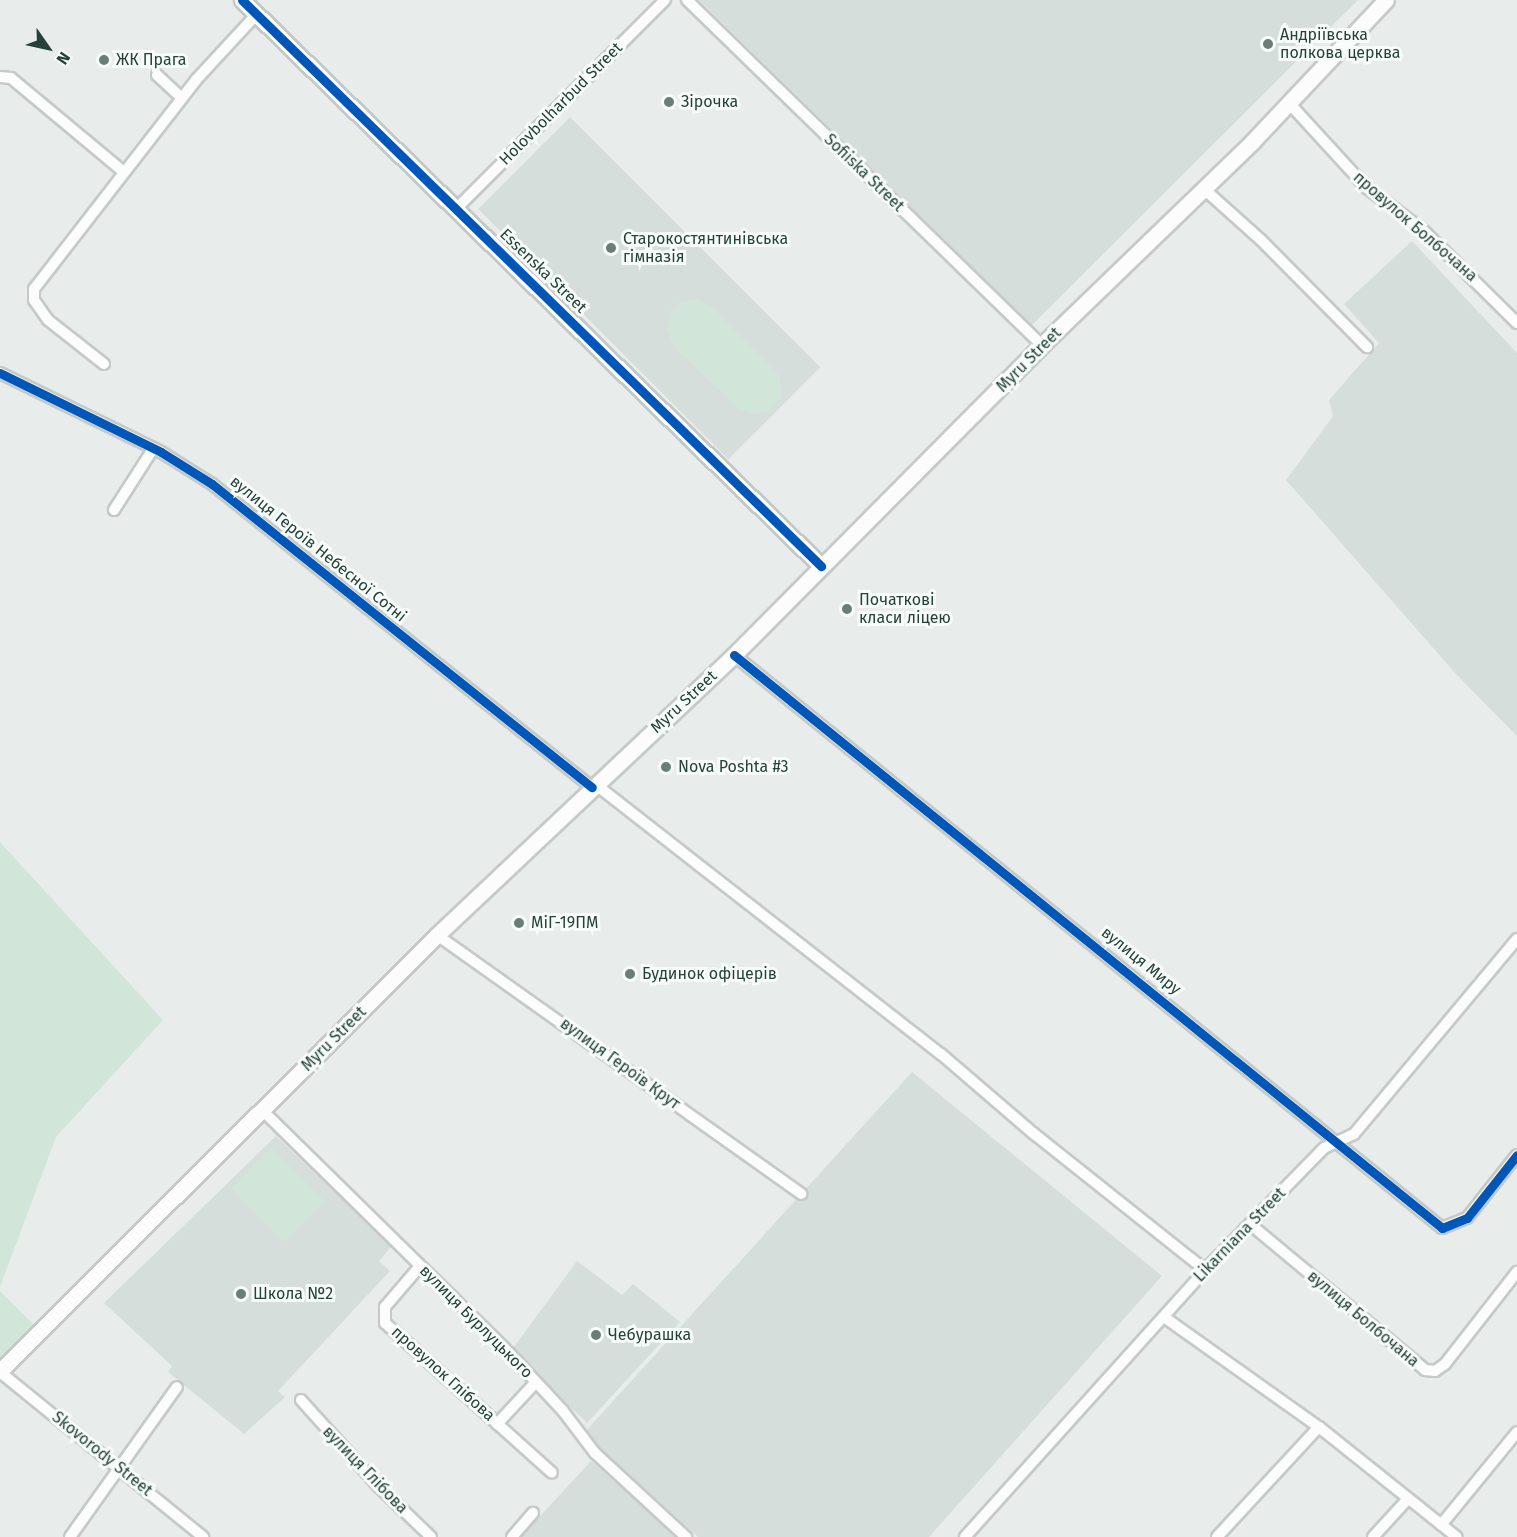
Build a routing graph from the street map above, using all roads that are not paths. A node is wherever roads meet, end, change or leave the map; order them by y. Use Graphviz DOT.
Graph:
graph roads {
  1 [pos="242,0"];
  2 [pos="665,0"];
  3 [pos="687,0"];
  4 [pos="1386,0"];
  5 [pos="257,14"];
  6 [pos="157,75"];
  7 [pos="0,77"];
  8 [pos="182,98"];
  9 [pos="1289,103"];
  10 [pos="124,172"];
  11 [pos="1204,189"];
  12 [pos="457,208"];
  13 [pos="1517,323"];
  14 [pos="1042,345"];
  15 [pos="1367,347"];
  16 [pos="104,364"];
  17 [pos="0,373"];
  18 [pos="153,449"];
  19 [pos="114,510"];
  20 [pos="821,566"];
  21 [pos="734,655"];
  22 [pos="594,786"];
  23 [pos="437,935"];
  24 [pos="1517,939"];
  25 [pos="263,1111"];
  26 [pos="1339,1141"];
  27 [pos="1517,1155"];
  28 [pos="801,1194"];
  29 [pos="1250,1224"];
  30 [pos="420,1266"];
  31 [pos="1205,1270"];
  32 [pos="1517,1272"];
  33 [pos="1164,1317"];
  34 [pos="0,1372"];
  35 [pos="536,1382"];
  36 [pos="177,1387"];
  37 [pos="301,1400"];
  38 [pos="497,1424"];
  39 [pos="1319,1427"];
  40 [pos="1517,1432"];
  41 [pos="117,1466"];
  42 [pos="552,1473"];
  43 [pos="1408,1499"];
  44 [pos="533,1513"];
  45 [pos="1441,1525"];
  46 [pos="70,1537"];
  47 [pos="203,1537"];
  48 [pos="431,1537"];
  49 [pos="512,1537"];
  50 [pos="686,1537"];
  51 [pos="965,1537"];
  52 [pos="1216,1537"];
  53 [pos="1373,1537"];
  54 [pos="1457,1537"];
  1 -- 5 [label="main road, Essenska Street"];
  2 -- 12 [label="street, Holovbolharbud Street"];
  3 -- 14 [label="street, Sofiiska Street"];
  4 -- 9 [label="main road, Myru Street"];
  5 -- 8 [label="street"];
  5 -- 12 [label="main road, Essenska Street"];
  6 -- 8 [label="street"];
  7 -- 10 [label="street"];
  8 -- 10 [label="street"];
  9 -- 11 [label="main road, Myru Street"];
  9 -- 13 [label="street, провулок Болбочана"];
  10 -- 16 [label="street"];
  11 -- 14 [label="main road, Myru Street"];
  11 -- 15 [label="street"];
  12 -- 20 [label="main road, Essenska Street"];
  14 -- 20 [label="main road, Myru Street"];
  17 -- 18 [label="street, вулиця Героїв Небесної Сотні"];
  18 -- 19 [label="street"];
  18 -- 22 [label="street, вулиця Героїв Небесної Сотні"];
  20 -- 21 [label="main road, Myru Street"];
  21 -- 22 [label="main road, Myru Street"];
  21 -- 26 [label="street, вулиця Миру"];
  22 -- 23 [label="main road, Myru Street"];
  22 -- 31 [label="street, вулиця Героїв Небесної Сотні"];
  23 -- 25 [label="main road, Myru Street"];
  23 -- 28 [label="street, вулиця Героїв Крут"];
  24 -- 26 [label="street, Likarniana Street"];
  25 -- 30 [label="street, вулиця Бурлуцького"];
  25 -- 34 [label="main road, Myru Street"];
  26 -- 27 [label="street, вулиця Миру"];
  26 -- 29 [label="street, Likarniana Street"];
  29 -- 31 [label="street, Likarniana Street"];
  29 -- 32 [label="street, вулиця Болбочана"];
  30 -- 35 [label="street, вулиця Бурлуцького"];
  30 -- 38 [label="street, провулок Глібова"];
  31 -- 33 [label="street, Likarniana Street"];
  33 -- 39 [label="street"];
  33 -- 51 [label="street, Likarniana Street"];
  34 -- 41 [label="street, Skovorody Street"];
  35 -- 38 [label="street"];
  35 -- 50 [label="street, вулиця Бурлуцького"];
  36 -- 41 [label="street"];
  37 -- 48 [label="street, вулиця Глібова"];
  38 -- 42 [label="street, провулок Глібова"];
  39 -- 43 [label="street"];
  39 -- 52 [label="street"];
  40 -- 45 [label="street"];
  41 -- 46 [label="street"];
  41 -- 47 [label="street, Skovorody Street"];
  43 -- 45 [label="street"];
  43 -- 53 [label="street"];
  44 -- 49 [label="street"];
  45 -- 54 [label="street"];
}
